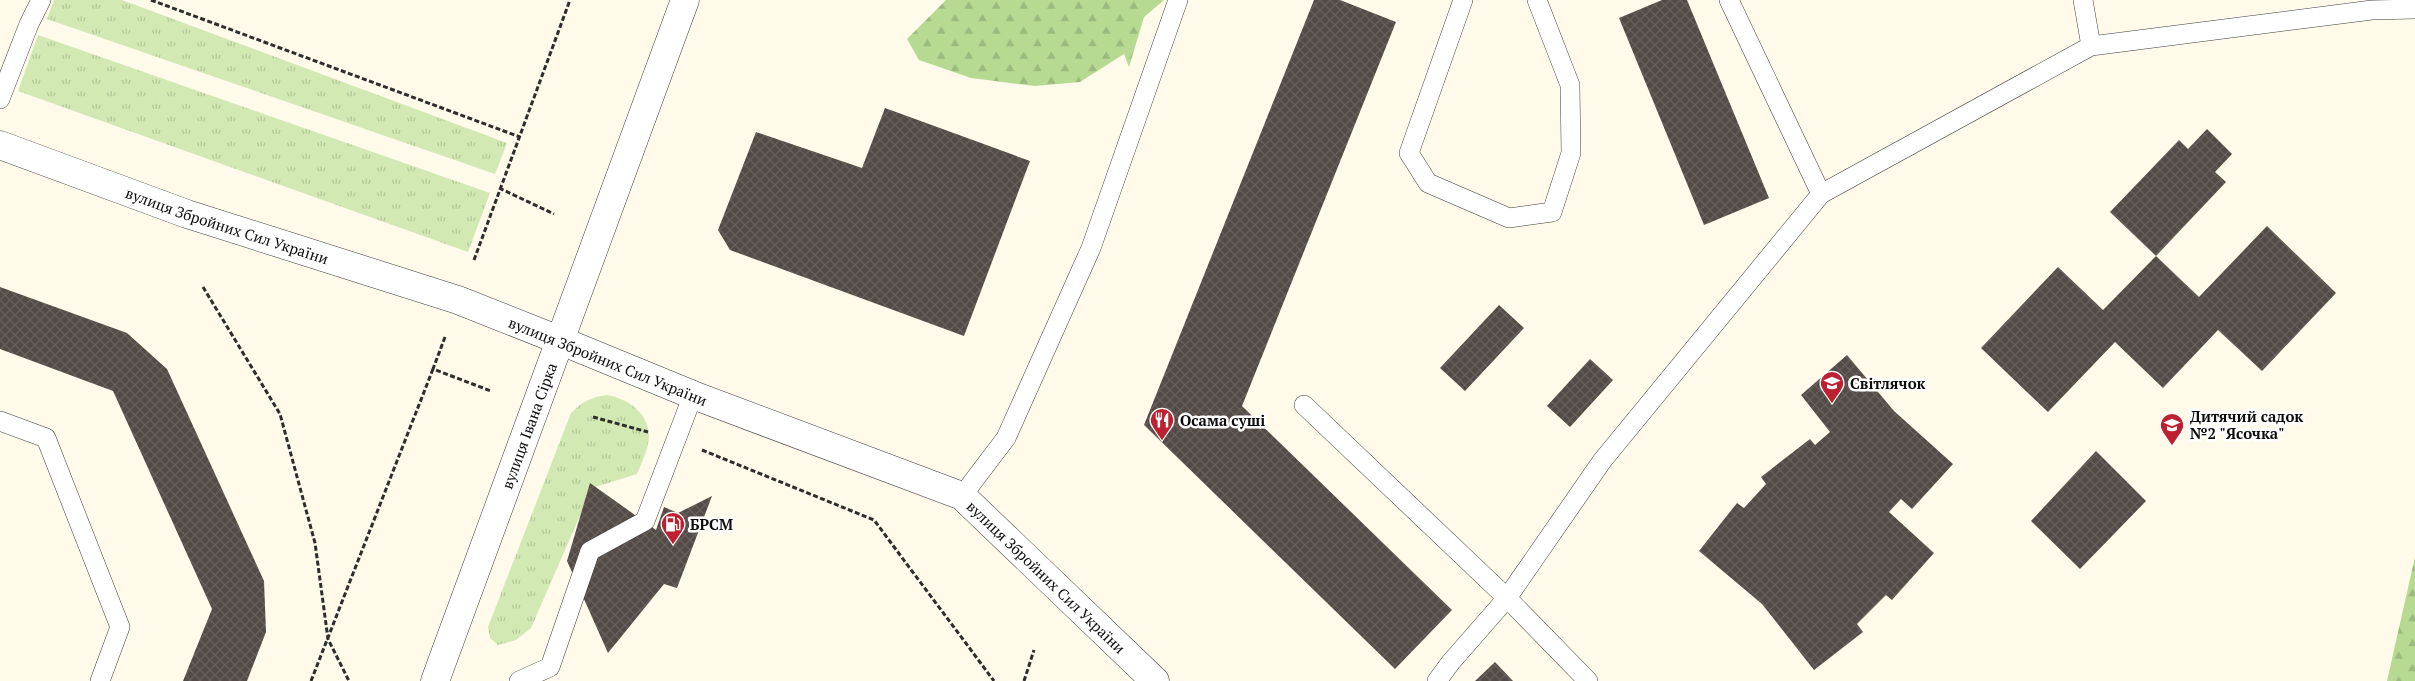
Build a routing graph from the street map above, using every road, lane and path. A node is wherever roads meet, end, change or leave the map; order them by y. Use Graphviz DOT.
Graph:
graph roads {
  1 [pos="41,0"];
  2 [pos="151,0"];
  3 [pos="570,0"];
  4 [pos="685,0"];
  5 [pos="1178,0"];
  6 [pos="1463,0"];
  7 [pos="1537,0"];
  8 [pos="1729,0"];
  9 [pos="2083,0"];
  10 [pos="2415,9"];
  11 [pos="2090,46"];
  12 [pos="0,99"];
  13 [pos="520,137"];
  14 [pos="0,144"];
  15 [pos="499,188"];
  16 [pos="1821,194"];
  17 [pos="554,214"];
  18 [pos="474,260"];
  19 [pos="203,287"];
  20 [pos="445,338"];
  21 [pos="559,340"];
  22 [pos="433,370"];
  23 [pos="491,391"];
  24 [pos="693,395"];
  25 [pos="1304,405"];
  26 [pos="593,416"];
  27 [pos="0,421"];
  28 [pos="676,440"];
  29 [pos="962,496"];
  30 [pos="1507,598"];
  31 [pos="328,640"];
  32 [pos="1034,650"];
  33 [pos="100,681"];
  34 [pos="311,681"];
  35 [pos="349,681"];
  36 [pos="435,681"];
  37 [pos="520,681"];
  38 [pos="994,681"];
  39 [pos="1024,681"];
  40 [pos="1155,681"];
  41 [pos="1437,681"];
  42 [pos="1588,681"];
  1 -- 12 [label="lane"];
  2 -- 13 [label="path"];
  3 -- 13 [label="path"];
  4 -- 21 [label="street, вулиця Івана Сірка"];
  5 -- 29 [label="lane"];
  6 -- 7 [label="lane"];
  8 -- 16 [label="lane"];
  9 -- 11 [label="lane"];
  10 -- 11 [label="lane"];
  11 -- 16 [label="lane"];
  13 -- 15 [label="path"];
  14 -- 21 [label="street, вулиця Збройних Сил України"];
  15 -- 17 [label="path"];
  15 -- 18 [label="path"];
  16 -- 30 [label="lane"];
  19 -- 31 [label="path"];
  20 -- 22 [label="path"];
  21 -- 24 [label="street, вулиця Збройних Сил України"];
  21 -- 36 [label="street, вулиця Івана Сірка"];
  22 -- 23 [label="path"];
  22 -- 31 [label="path"];
  24 -- 28 [label="lane"];
  24 -- 29 [label="street, вулиця Збройних Сил України"];
  25 -- 30 [label="lane"];
  26 -- 28 [label="path"];
  27 -- 33 [label="lane"];
  28 -- 37 [label="lane"];
  28 -- 38 [label="path"];
  29 -- 40 [label="street, вулиця Збройних Сил України"];
  30 -- 41 [label="lane"];
  30 -- 42 [label="lane"];
  31 -- 34 [label="path"];
  31 -- 35 [label="path"];
  32 -- 39 [label="path"];
}
